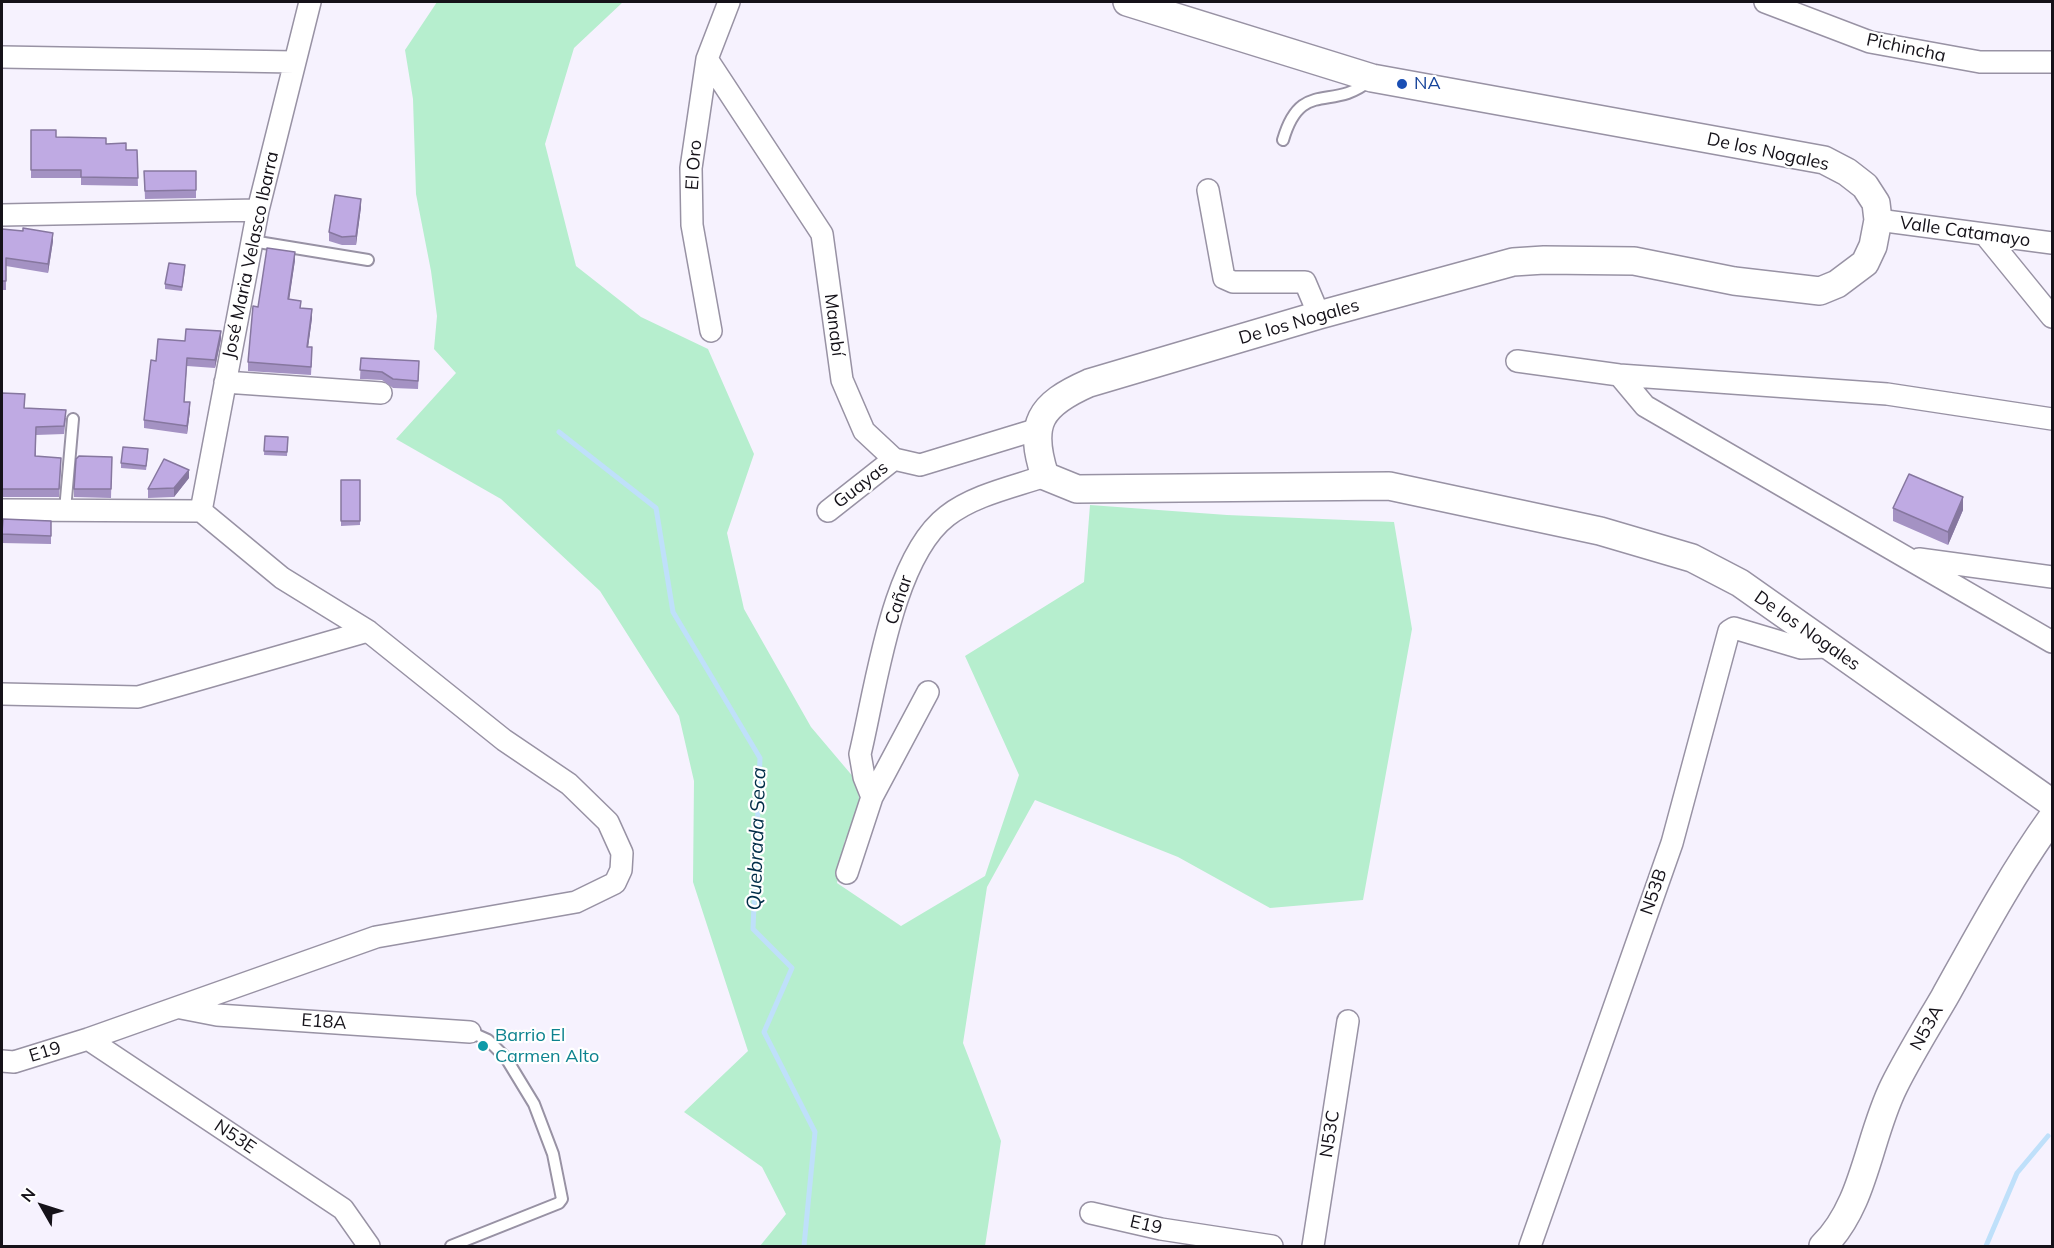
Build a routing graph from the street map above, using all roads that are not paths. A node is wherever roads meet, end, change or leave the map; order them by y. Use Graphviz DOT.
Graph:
graph roads {
  1 [pos="310,2"];
  2 [pos="729,2"];
  3 [pos="1127,2"];
  4 [pos="1765,2"];
  5 [pos="2,57"];
  6 [pos="707,59"];
  7 [pos="294,62"];
  8 [pos="2052,62"];
  9 [pos="1372,78"];
  10 [pos="1283,140"];
  11 [pos="1208,190"];
  12 [pos="258,210"];
  13 [pos="2,214"];
  14 [pos="1878,220"];
  15 [pos="1986,236"];
  16 [pos="252,241"];
  17 [pos="2052,243"];
  18 [pos="368,260"];
  19 [pos="1319,315"];
  20 [pos="2052,317"];
  21 [pos="711,331"];
  22 [pos="1517,361"];
  23 [pos="1619,375"];
  24 [pos="225,382"];
  25 [pos="381,393"];
  26 [pos="72,419"];
  27 [pos="2052,419"];
  28 [pos="1038,429"];
  29 [pos="894,459"];
  30 [pos="1045,476"];
  31 [pos="2,510"];
  32 [pos="64,510"];
  33 [pos="201,511"];
  34 [pos="828,511"];
  35 [pos="1906,557"];
  36 [pos="2052,576"];
  37 [pos="368,631"];
  38 [pos="2052,642"];
  39 [pos="1829,647"];
  40 [pos="928,692"];
  41 [pos="2,694"];
  42 [pos="872,797"];
  43 [pos="2052,802"];
  44 [pos="2052,818"];
  45 [pos="847,873"];
  46 [pos="177,1008"];
  47 [pos="1348,1021"];
  48 [pos="470,1032"];
  49 [pos="88,1039"];
  50 [pos="2,1061"];
  51 [pos="1091,1213"];
  52 [pos="369,1246"];
  53 [pos="451,1246"];
  54 [pos="1272,1246"];
  55 [pos="1313,1246"];
  56 [pos="1530,1246"];
  57 [pos="1823,1246"];
  1 -- 7 [label="street, José Maria Velasco Ibarra"];
  2 -- 6 [label="street, El Oro"];
  3 -- 9 [label="street, De los Nogales"];
  4 -- 8 [label="street, Pichincha"];
  5 -- 7 [label="street"];
  6 -- 21 [label="street, El Oro"];
  6 -- 29 [label="street, Manabí"];
  7 -- 12 [label="street, José Maria Velasco Ibarra"];
  9 -- 10 [label="lane"];
  9 -- 14 [label="street, De los Nogales"];
  11 -- 19 [label="street"];
  12 -- 13 [label="street"];
  12 -- 16 [label="street, José Maria Velasco Ibarra"];
  14 -- 15 [label="street, Valle Catamayo"];
  14 -- 19 [label="street, De los Nogales"];
  15 -- 17 [label="street, Valle Catamayo"];
  15 -- 20 [label="street"];
  16 -- 18 [label="lane"];
  16 -- 24 [label="street, José Maria Velasco Ibarra"];
  19 -- 28 [label="street, De los Nogales"];
  22 -- 23 [label="street"];
  23 -- 27 [label="street"];
  23 -- 35 [label="street"];
  24 -- 25 [label="street"];
  24 -- 33 [label="street, José Maria Velasco Ibarra"];
  26 -- 32 [label="lane"];
  28 -- 29 [label="street"];
  28 -- 30 [label="street"];
  29 -- 34 [label="street, Guayas"];
  30 -- 39 [label="street, De los Nogales"];
  30 -- 42 [label="street, Cañar"];
  31 -- 32 [label="street"];
  32 -- 33 [label="street"];
  33 -- 37 [label="street"];
  35 -- 36 [label="street"];
  35 -- 38 [label="street"];
  37 -- 41 [label="street"];
  37 -- 46 [label="street, E19"];
  39 -- 43 [label="street, De los Nogales"];
  39 -- 56 [label="street, N53B"];
  40 -- 42 [label="street"];
  42 -- 45 [label="street"];
  44 -- 57 [label="street, N53A"];
  46 -- 48 [label="street, E18A"];
  46 -- 49 [label="street, E19"];
  47 -- 55 [label="street, N53C"];
  48 -- 53 [label="lane"];
  49 -- 50 [label="street, E19"];
  49 -- 52 [label="street, N53E"];
  51 -- 54 [label="street, E19"];
}
